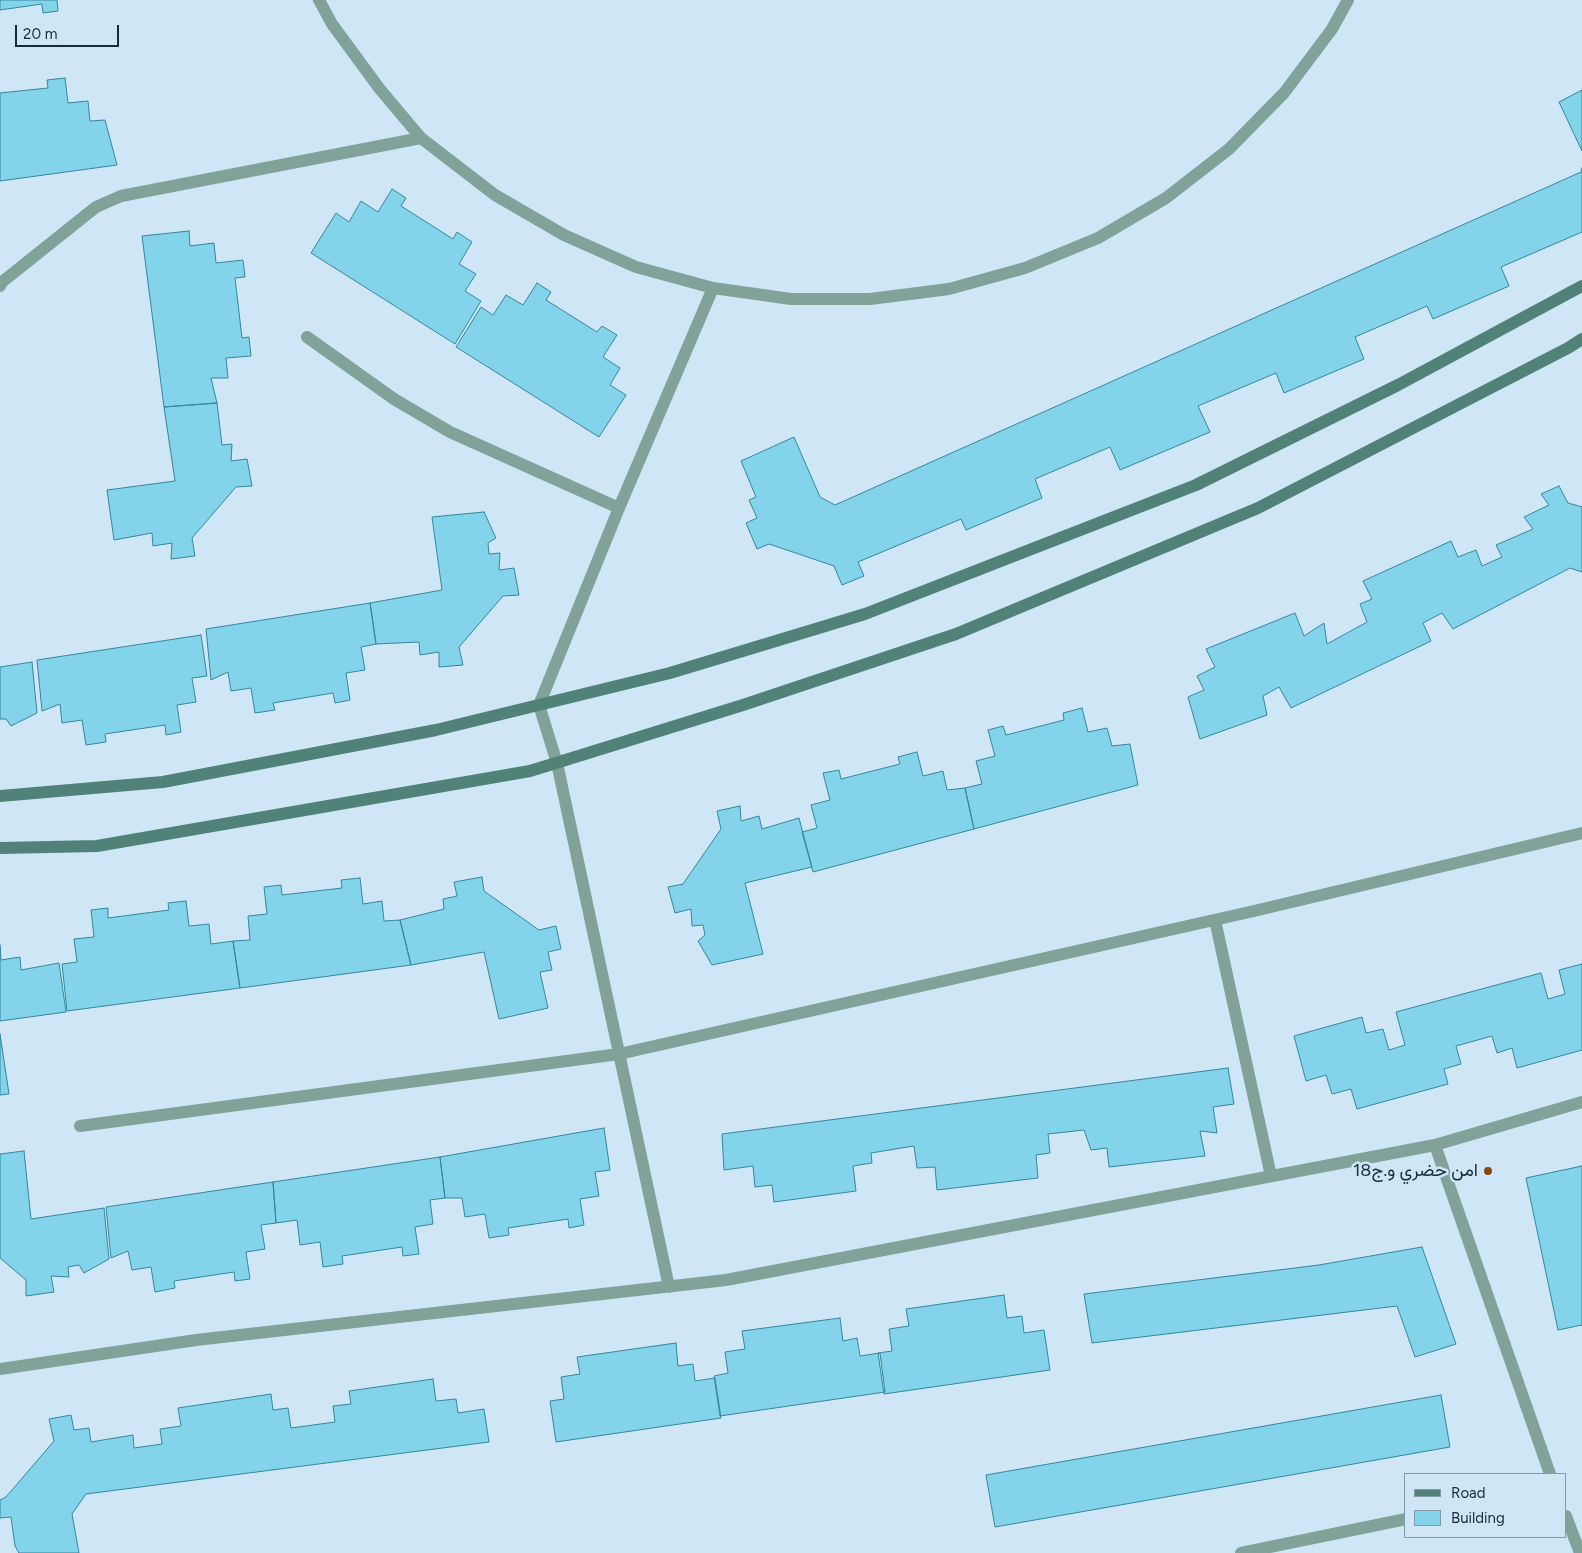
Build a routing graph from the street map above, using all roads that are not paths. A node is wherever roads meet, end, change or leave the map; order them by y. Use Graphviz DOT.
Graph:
graph roads {
  1 [pos="319,0"];
  2 [pos="1348,0"];
  3 [pos="421,138"];
  4 [pos="0,286"];
  5 [pos="1582,286"];
  6 [pos="712,288"];
  7 [pos="307,337"];
  8 [pos="1582,339"];
  9 [pos="619,508"];
  10 [pos="539,705"];
  11 [pos="557,763"];
  12 [pos="0,796"];
  13 [pos="1582,833"];
  14 [pos="0,848"];
  15 [pos="1216,920"];
  16 [pos="619,1054"];
  17 [pos="1582,1102"];
  18 [pos="80,1126"];
  19 [pos="1435,1145"];
  20 [pos="1271,1176"];
  21 [pos="669,1287"];
  22 [pos="0,1369"];
  23 [pos="1550,1473"];
  24 [pos="1404,1518"];
  25 [pos="1567,1519"];
  26 [pos="1241,1553"];
  27 [pos="1580,1553"];
  1 -- 3 [label="street"];
  2 -- 6 [label="street"];
  3 -- 4 [label="street"];
  3 -- 6 [label="street"];
  5 -- 10 [label="main road"];
  6 -- 9 [label="street"];
  7 -- 9 [label="street"];
  8 -- 11 [label="main road"];
  9 -- 10 [label="street"];
  10 -- 11 [label="street"];
  10 -- 12 [label="main road"];
  11 -- 14 [label="main road"];
  11 -- 16 [label="street"];
  13 -- 15 [label="street"];
  15 -- 16 [label="street"];
  15 -- 20 [label="street"];
  16 -- 18 [label="street"];
  16 -- 21 [label="street"];
  17 -- 19 [label="street"];
  19 -- 20 [label="street"];
  19 -- 23 [label="street"];
  20 -- 21 [label="street"];
  21 -- 22 [label="street"];
  24 -- 26 [label="street"];
  25 -- 27 [label="street"];
}
